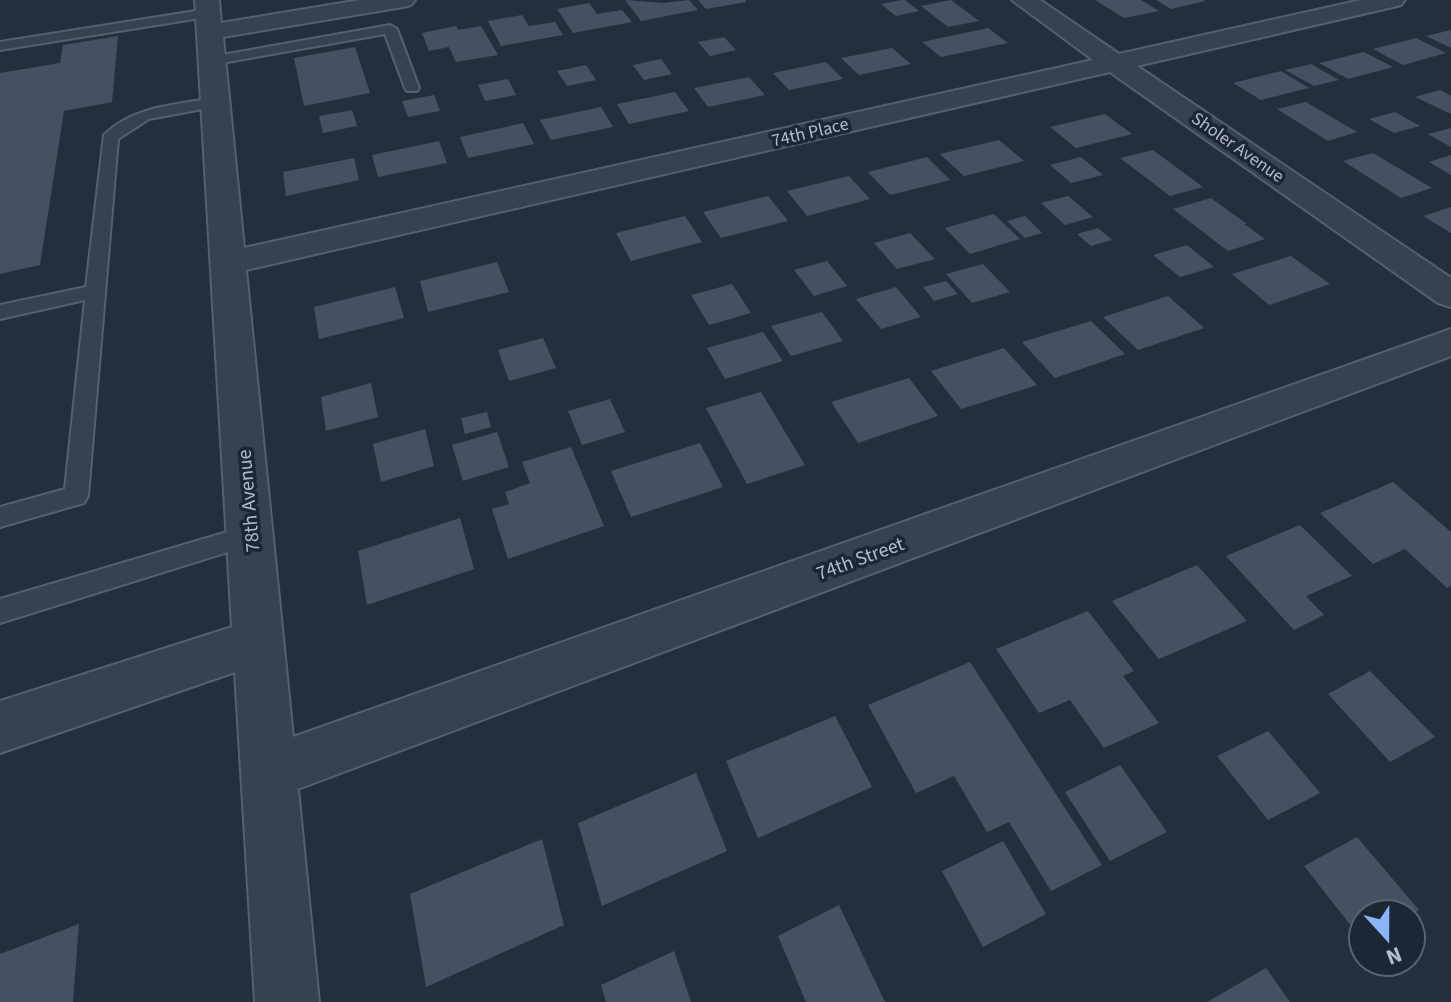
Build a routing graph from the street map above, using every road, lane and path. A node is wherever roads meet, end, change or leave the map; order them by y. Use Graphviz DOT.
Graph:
graph roads {
  1 [pos="403,0"];
  2 [pos="1024,0"];
  3 [pos="1393,0"];
  4 [pos="209,42"];
  5 [pos="0,46"];
  6 [pos="1116,63"];
  7 [pos="412,88"];
  8 [pos="227,263"];
  9 [pos="97,291"];
  10 [pos="1451,295"];
  11 [pos="0,312"];
  12 [pos="1451,342"];
  13 [pos="0,517"];
  14 [pos="251,535"];
  15 [pos="0,611"];
  16 [pos="259,641"];
  17 [pos="0,727"];
  18 [pos="268,773"];
  19 [pos="287,1002"];
  1 -- 4 [label="street"];
  2 -- 6 [label="street, Sholer Avenue"];
  3 -- 6 [label="street, 74th Place"];
  4 -- 5 [label="lane"];
  4 -- 7 [label="lane"];
  4 -- 8 [label="street, 78th Avenue"];
  4 -- 9 [label="lane"];
  6 -- 8 [label="street, 74th Place"];
  6 -- 10 [label="street, Sholer Avenue"];
  8 -- 14 [label="street, 78th Avenue"];
  9 -- 11 [label="lane"];
  9 -- 13 [label="lane"];
  12 -- 18 [label="street, 74th Street"];
  14 -- 15 [label="lane"];
  14 -- 16 [label="street, 78th Avenue"];
  16 -- 17 [label="street"];
  16 -- 18 [label="street, 78th Avenue"];
  18 -- 19 [label="street, 78th Avenue"];
}
